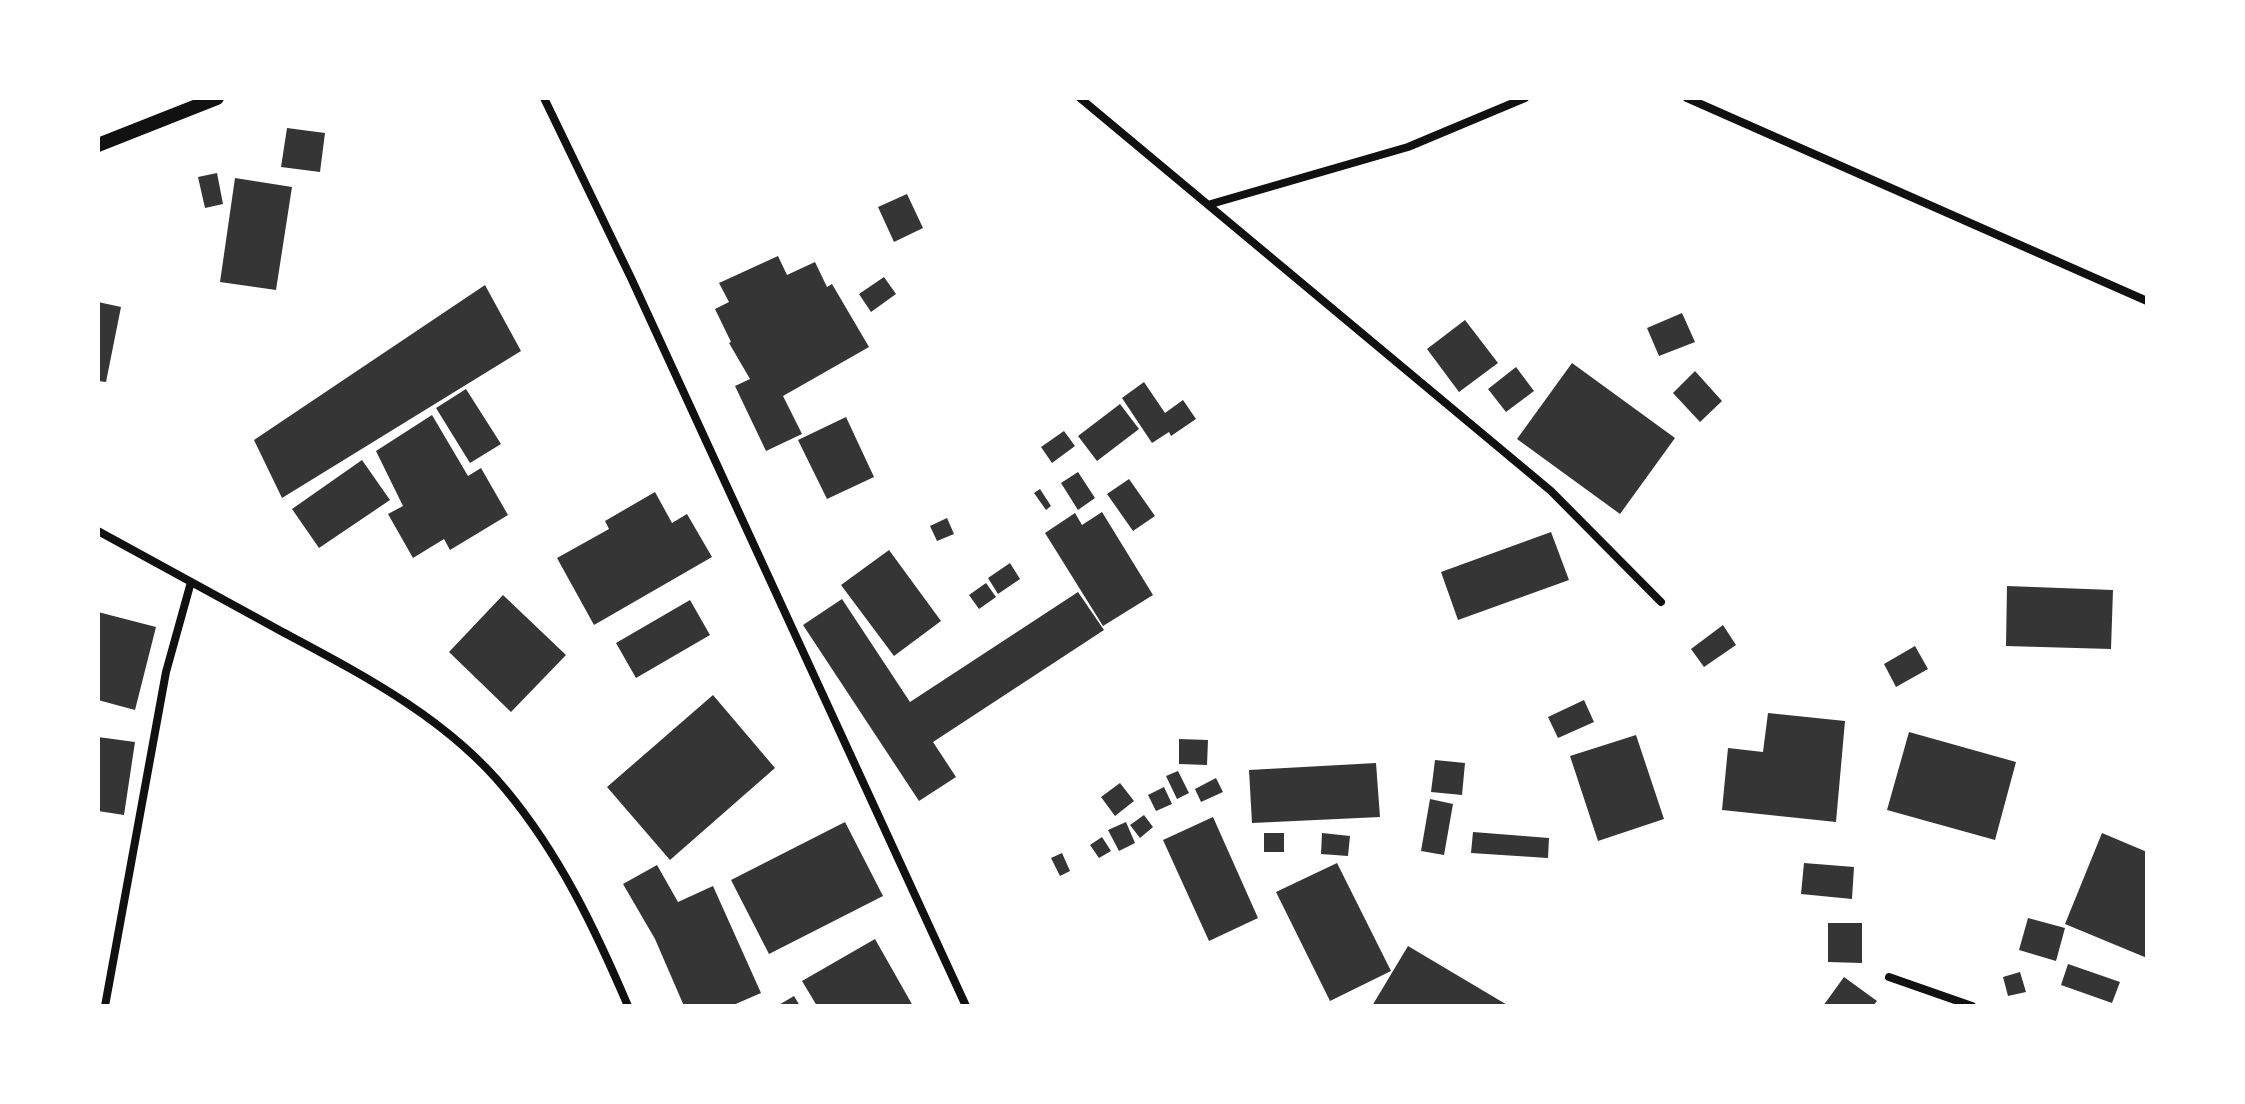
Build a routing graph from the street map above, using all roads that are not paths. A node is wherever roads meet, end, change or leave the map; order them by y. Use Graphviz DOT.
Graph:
graph roads {
  1 [pos="217,98"];
  2 [pos="544,98"];
  3 [pos="1080,98"];
  4 [pos="1525,98"];
  5 [pos="1687,98"];
  6 [pos="200,102"];
  7 [pos="98,145"];
  8 [pos="1211,204"];
  9 [pos="2147,301"];
  10 [pos="98,531"];
  11 [pos="191,582"];
  12 [pos="1661,602"];
  13 [pos="1889,977"];
  14 [pos="105,1006"];
  15 [pos="628,1006"];
  16 [pos="966,1006"];
  17 [pos="1972,1006"];
  1 -- 6 [label="street"];
  2 -- 16 [label="street"];
  3 -- 8 [label="street"];
  4 -- 8 [label="street"];
  5 -- 9 [label="street"];
  6 -- 7 [label="street"];
  8 -- 12 [label="street"];
  10 -- 11 [label="street"];
  11 -- 14 [label="street"];
  11 -- 15 [label="street"];
  13 -- 17 [label="street"];
}
